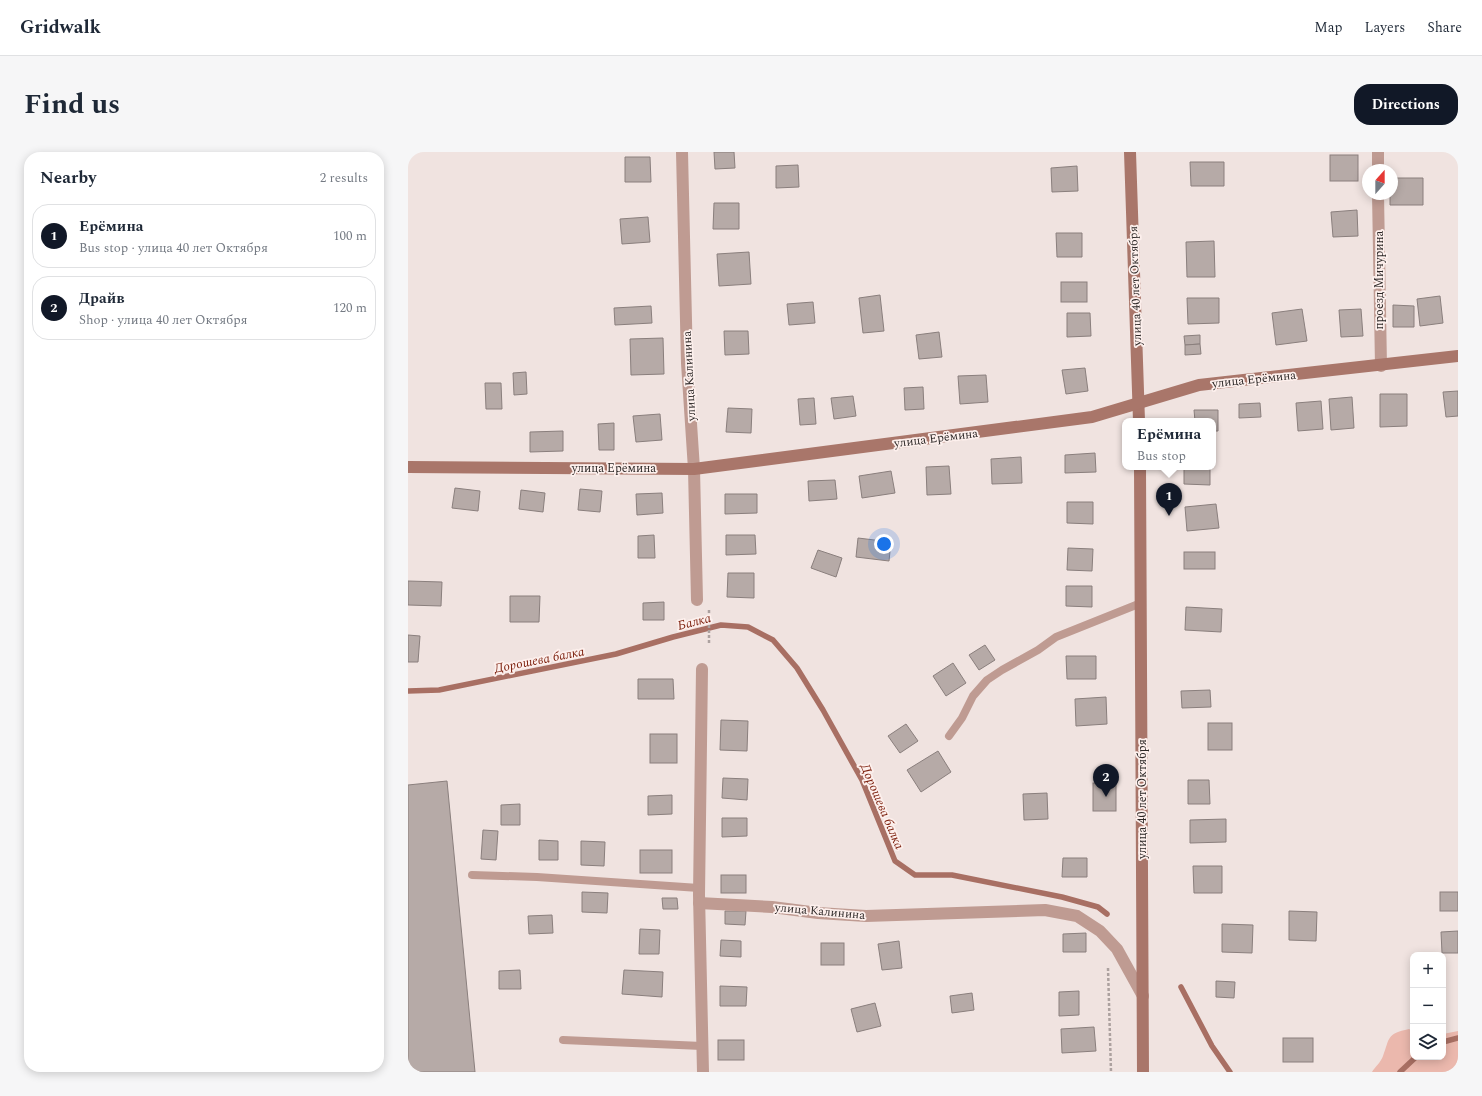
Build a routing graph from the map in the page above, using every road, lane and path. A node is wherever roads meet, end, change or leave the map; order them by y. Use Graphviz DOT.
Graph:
graph roads {
  1 [pos="682,152"];
  2 [pos="1130,152"];
  3 [pos="1378,152"];
  4 [pos="1378,164"];
  5 [pos="1378,200"];
  6 [pos="1458,356"];
  7 [pos="1381,366"];
  8 [pos="1139,404"];
  9 [pos="1139,418"];
  10 [pos="408,467"];
  11 [pos="694,469"];
  12 [pos="1140,470"];
  13 [pos="697,600"];
  14 [pos="1141,603"];
  15 [pos="709,604"];
  16 [pos="709,643"];
  17 [pos="702,669"];
  18 [pos="949,736"];
  19 [pos="472,875"];
  20 [pos="699,888"];
  21 [pos="700,902"];
  22 [pos="940,913"];
  23 [pos="1108,939"];
  24 [pos="1143,996"];
  25 [pos="563,1040"];
  26 [pos="702,1046"];
  27 [pos="702,1072"];
  28 [pos="1111,1072"];
  29 [pos="1143,1072"];
  1 -- 11 [label="street, улица Калинина"];
  2 -- 8 [label="street, улица 40 лет Октября"];
  3 -- 4 [label="street"];
  5 -- 7 [label="street, проезд Мичурина"];
  6 -- 7 [label="street, улица Ерёмина"];
  7 -- 8 [label="street, улица Ерёмина"];
  8 -- 9 [label="street, улица 40 лет Октября"];
  8 -- 11 [label="street, улица Ерёмина"];
  10 -- 11 [label="street, улица Ерёмина"];
  11 -- 13 [label="street, улица Калинина"];
  12 -- 14 [label="street, улица 40 лет Октября"];
  14 -- 18 [label="lane"];
  14 -- 24 [label="street, улица 40 лет Октября"];
  15 -- 16 [label="path"];
  17 -- 20 [label="street"];
  19 -- 20 [label="lane"];
  20 -- 21 [label="street"];
  21 -- 22 [label="street, улица Калинина"];
  21 -- 26 [label="street"];
  22 -- 23 [label="street, улица 40 лет Октября"];
  23 -- 24 [label="street, улица 40 лет Октября"];
  23 -- 28 [label="path"];
  24 -- 29 [label="street, улица 40 лет Октября"];
  25 -- 26 [label="lane"];
  26 -- 27 [label="street"];
}
